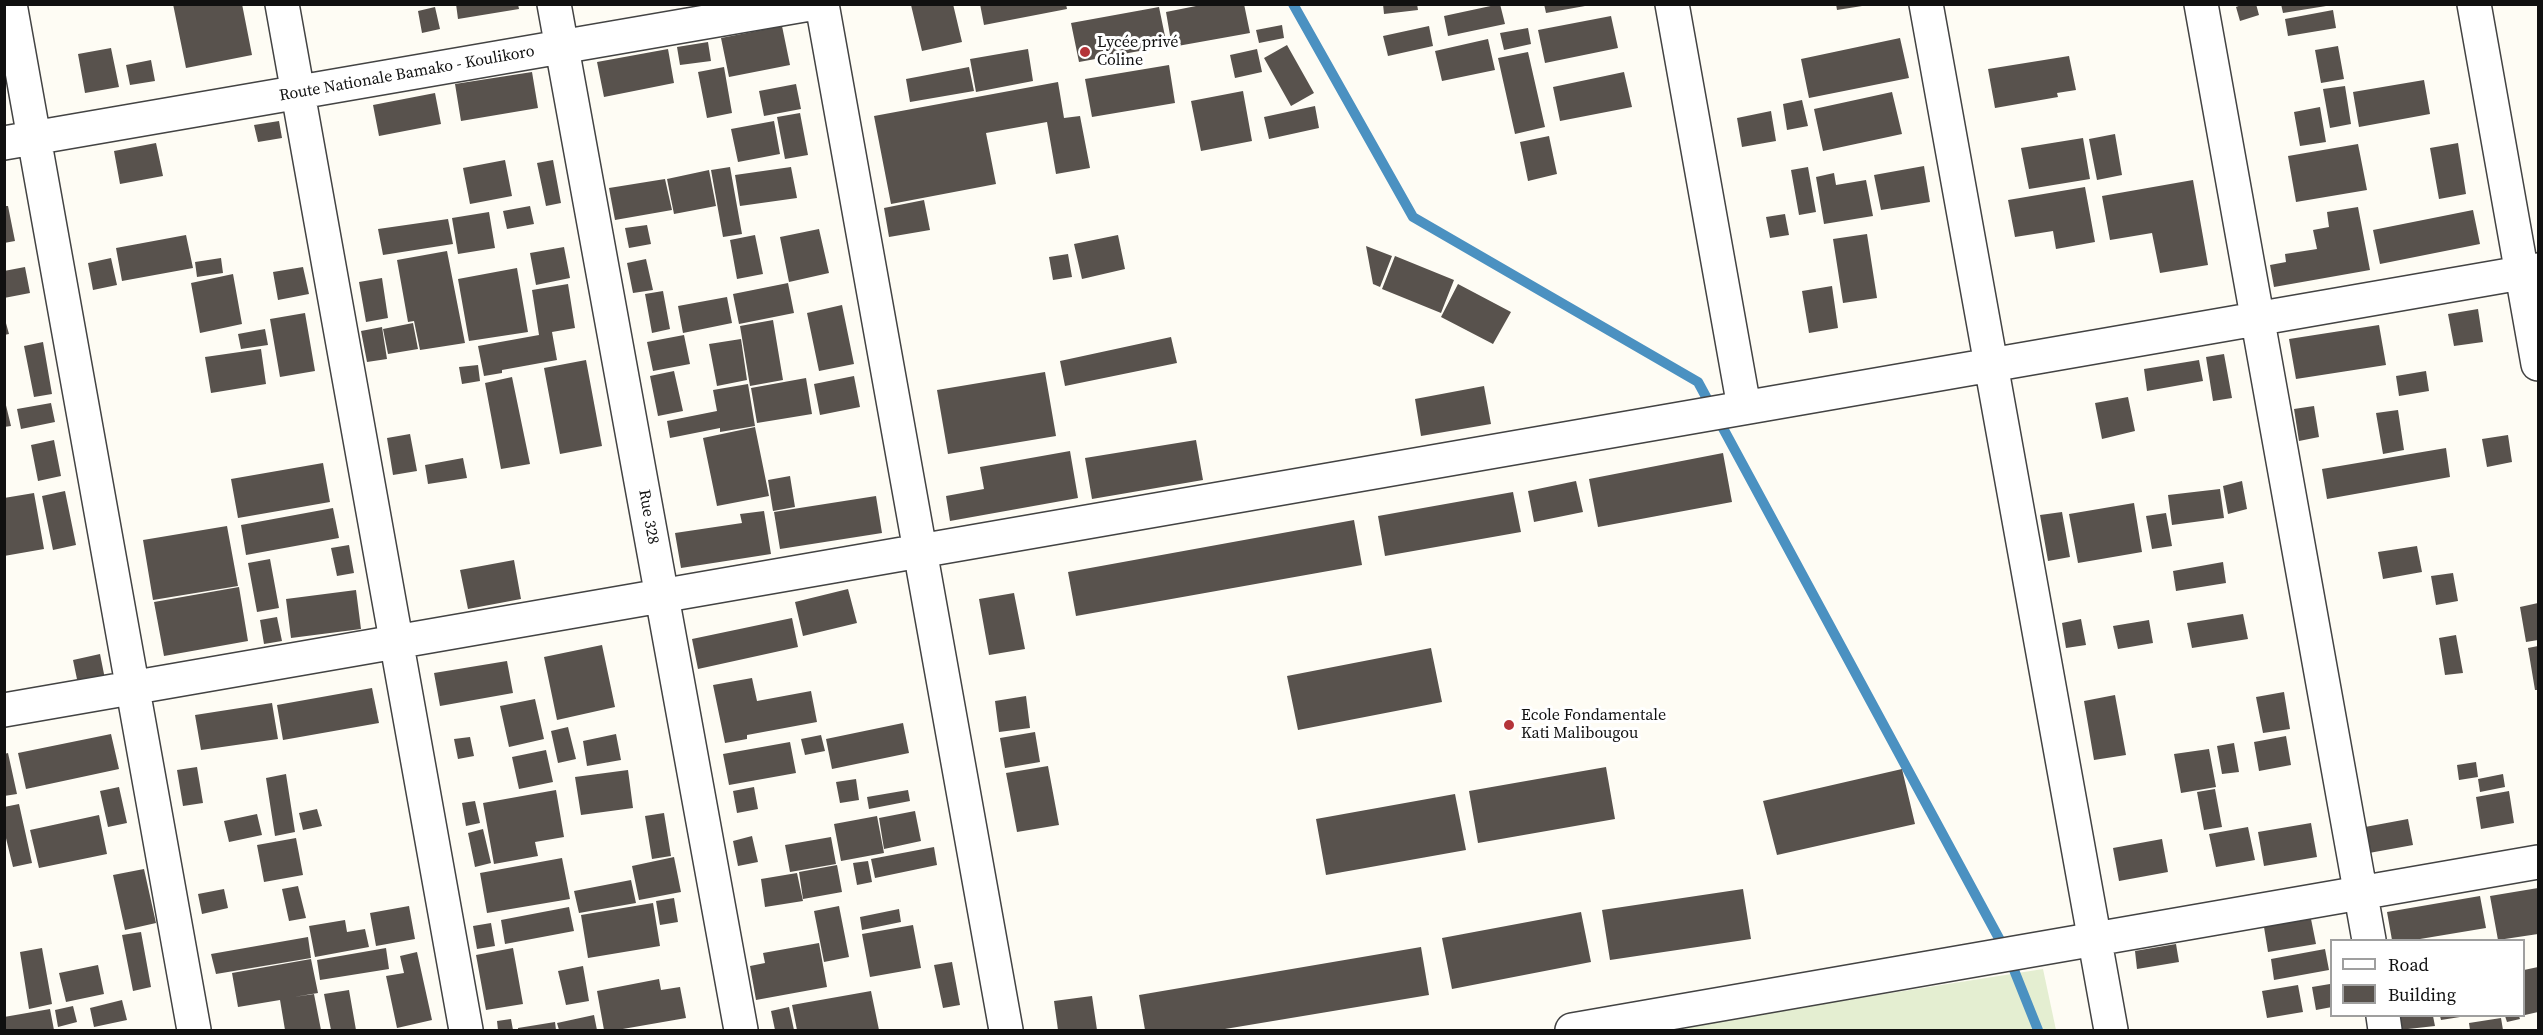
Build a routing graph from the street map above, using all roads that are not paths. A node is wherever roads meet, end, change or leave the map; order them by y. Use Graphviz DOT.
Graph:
graph roads {
  1 [pos="10,4"];
  2 [pos="282,4"];
  3 [pos="554,4"];
  4 [pos="810,4"];
  5 [pos="822,4"];
  6 [pos="1672,4"];
  7 [pos="1926,4"];
  8 [pos="2201,4"];
  9 [pos="2474,4"];
  10 [pos="562,47"];
  11 [pos="298,93"];
  12 [pos="19,141"];
  13 [pos="2530,271"];
  14 [pos="2258,318"];
  15 [pos="2538,364"];
  16 [pos="1991,365"];
  17 [pos="1744,407"];
  18 [pos="921,550"];
  19 [pos="662,595"];
  20 [pos="397,642"];
  21 [pos="132,687"];
  22 [pos="4,710"];
  23 [pos="2538,862"];
  24 [pos="2361,893"];
  25 [pos="2369,939"];
  26 [pos="2094,940"];
  27 [pos="194,1030"];
  28 [pos="466,1030"];
  29 [pos="741,1030"];
  30 [pos="1006,1030"];
  31 [pos="1572,1030"];
  32 [pos="2110,1030"];
  1 -- 12 [label="street"];
  2 -- 11 [label="street"];
  3 -- 10 [label="street, Rue 328"];
  4 -- 10 [label="street, Route Nationale Bamako - Koulikoro"];
  5 -- 18 [label="street"];
  6 -- 17 [label="street"];
  7 -- 16 [label="street"];
  8 -- 14 [label="street"];
  9 -- 13 [label="street"];
  10 -- 11 [label="street, Route Nationale Bamako - Koulikoro"];
  10 -- 19 [label="street, Rue 328"];
  11 -- 12 [label="street, Route Nationale Bamako - Koulikoro"];
  11 -- 20 [label="street"];
  12 -- 21 [label="street"];
  13 -- 14 [label="street"];
  13 -- 15 [label="street"];
  14 -- 16 [label="street"];
  14 -- 24 [label="street"];
  16 -- 17 [label="street"];
  16 -- 26 [label="street"];
  17 -- 18 [label="street"];
  18 -- 19 [label="street"];
  18 -- 30 [label="street"];
  19 -- 20 [label="street"];
  19 -- 29 [label="street, Rue 328"];
  20 -- 21 [label="street"];
  20 -- 28 [label="street"];
  21 -- 22 [label="street"];
  21 -- 27 [label="street"];
  23 -- 24 [label="street"];
  24 -- 25 [label="street"];
  24 -- 26 [label="street"];
  26 -- 31 [label="street"];
  26 -- 32 [label="street"];
}
